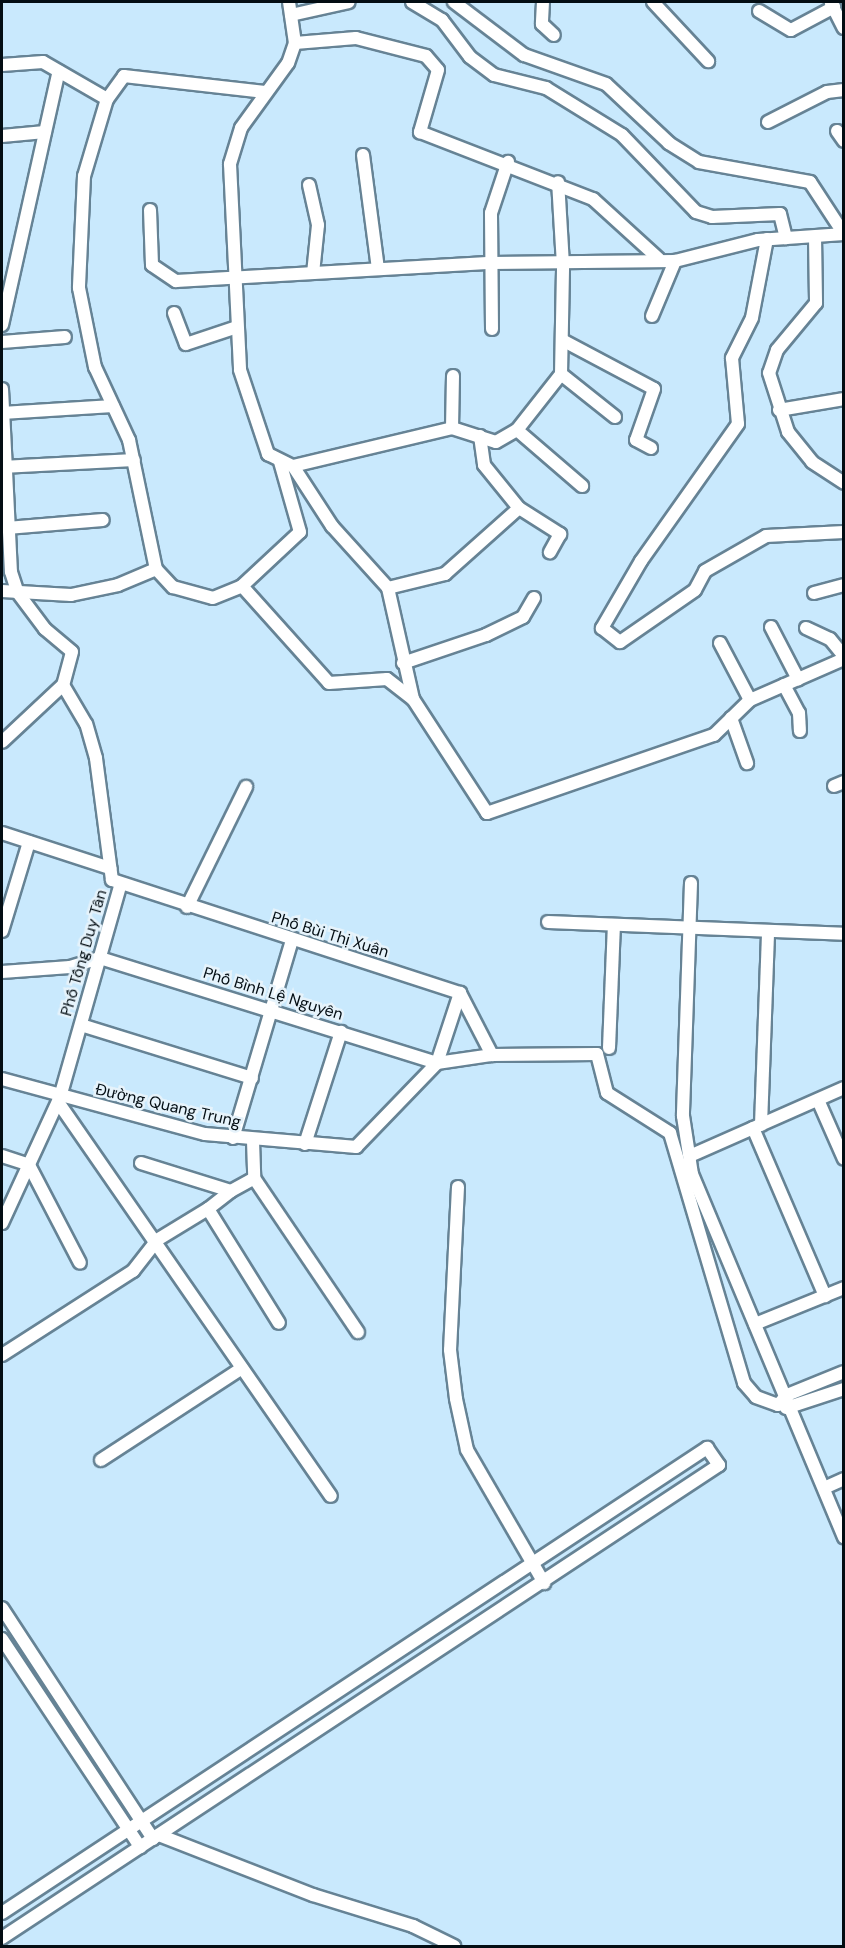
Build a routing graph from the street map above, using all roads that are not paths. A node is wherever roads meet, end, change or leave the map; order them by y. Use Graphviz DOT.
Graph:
graph roads {
  1 [pos="289,2"];
  2 [pos="346,2"];
  3 [pos="412,2"];
  4 [pos="454,2"];
  5 [pos="543,2"];
  6 [pos="653,2"];
  7 [pos="832,4"];
  8 [pos="759,11"];
  9 [pos="291,15"];
  10 [pos="843,28"];
  11 [pos="554,35"];
  12 [pos="295,43"];
  13 [pos="708,61"];
  14 [pos="2,65"];
  15 [pos="59,71"];
  16 [pos="843,90"];
  17 [pos="265,92"];
  18 [pos="107,99"];
  19 [pos="768,122"];
  20 [pos="45,132"];
  21 [pos="2,136"];
  22 [pos="363,155"];
  23 [pos="508,162"];
  24 [pos="558,182"];
  25 [pos="309,185"];
  26 [pos="150,210"];
  27 [pos="814,237"];
  28 [pos="786,238"];
  29 [pos="767,239"];
  30 [pos="659,259"];
  31 [pos="675,261"];
  32 [pos="491,263"];
  33 [pos="563,265"];
  34 [pos="378,269"];
  35 [pos="313,273"];
  36 [pos="233,277"];
  37 [pos="174,313"];
  38 [pos="652,316"];
  39 [pos="2,325"];
  40 [pos="234,328"];
  41 [pos="492,329"];
  42 [pos="65,338"];
  43 [pos="562,340"];
  44 [pos="2,342"];
  45 [pos="561,374"];
  46 [pos="453,376"];
  47 [pos="2,389"];
  48 [pos="843,399"];
  49 [pos="113,406"];
  50 [pos="779,410"];
  51 [pos="3,413"];
  52 [pos="615,417"];
  53 [pos="452,429"];
  54 [pos="517,430"];
  55 [pos="480,436"];
  56 [pos="651,448"];
  57 [pos="134,460"];
  58 [pos="280,462"];
  59 [pos="293,466"];
  60 [pos="2,467"];
  61 [pos="843,483"];
  62 [pos="582,486"];
  63 [pos="519,508"];
  64 [pos="103,519"];
  65 [pos="7,528"];
  66 [pos="843,532"];
  67 [pos="550,552"];
  68 [pos="156,569"];
  69 [pos="843,585"];
  70 [pos="242,586"];
  71 [pos="388,588"];
  72 [pos="2,591"];
  73 [pos="18,593"];
  74 [pos="814,593"];
  75 [pos="534,598"];
  76 [pos="771,627"];
  77 [pos="806,628"];
  78 [pos="720,643"];
  79 [pos="843,658"];
  80 [pos="403,663"];
  81 [pos="387,679"];
  82 [pos="798,679"];
  83 [pos="407,680"];
  84 [pos="63,685"];
  85 [pos="784,685"];
  86 [pos="413,699"];
  87 [pos="750,700"];
  88 [pos="731,718"];
  89 [pos="800,731"];
  90 [pos="2,742"];
  91 [pos="747,763"];
  92 [pos="246,787"];
  93 [pos="2,833"];
  94 [pos="28,842"];
  95 [pos="110,868"];
  96 [pos="691,883"];
  97 [pos="120,886"];
  98 [pos="187,907"];
  99 [pos="548,922"];
  100 [pos="614,925"];
  101 [pos="690,928"];
  102 [pos="2,931"];
  103 [pos="768,931"];
  104 [pos="843,934"];
  105 [pos="292,940"];
  106 [pos="100,958"];
  107 [pos="2,972"];
  108 [pos="460,993"];
  109 [pos="272,1010"];
  110 [pos="81,1025"];
  111 [pos="341,1032"];
  112 [pos="609,1048"];
  113 [pos="492,1055"];
  114 [pos="437,1063"];
  115 [pos="252,1078"];
  116 [pos="2,1079"];
  117 [pos="843,1088"];
  118 [pos="59,1100"];
  119 [pos="818,1100"];
  120 [pos="757,1127"];
  121 [pos="233,1138"];
  122 [pos="254,1142"];
  123 [pos="306,1144"];
  124 [pos="692,1155"];
  125 [pos="2,1156"];
  126 [pos="843,1159"];
  127 [pos="141,1163"];
  128 [pos="29,1165"];
  129 [pos="254,1178"];
  130 [pos="458,1187"];
  131 [pos="231,1191"];
  132 [pos="208,1209"];
  133 [pos="2,1223"];
  134 [pos="157,1240"];
  135 [pos="80,1263"];
  136 [pos="843,1288"];
  137 [pos="825,1296"];
  138 [pos="279,1323"];
  139 [pos="755,1324"];
  140 [pos="358,1332"];
  141 [pos="2,1355"];
  142 [pos="242,1368"];
  143 [pos="843,1372"];
  144 [pos="843,1389"];
  145 [pos="787,1395"];
  146 [pos="778,1405"];
  147 [pos="793,1410"];
  148 [pos="101,1460"];
  149 [pos="843,1479"];
  150 [pos="824,1488"];
  151 [pos="331,1496"];
  152 [pos="843,1538"];
  153 [pos="532,1565"];
  154 [pos="543,1583"];
  155 [pos="2,1608"];
  156 [pos="2,1639"];
  157 [pos="142,1821"];
  158 [pos="128,1830"];
  159 [pos="156,1837"];
  160 [pos="140,1847"];
  161 [pos="2,1913"];
  162 [pos="2,1938"];
  163 [pos="454,1947"];
  1 -- 9 [label="street"];
  2 -- 9 [label="street"];
  3 -- 28 [label="street"];
  4 -- 27 [label="street"];
  5 -- 11 [label="street"];
  6 -- 13 [label="street"];
  7 -- 8 [label="street"];
  7 -- 10 [label="street"];
  9 -- 12 [label="street"];
  12 -- 17 [label="street"];
  12 -- 23 [label="street"];
  14 -- 15 [label="street"];
  15 -- 18 [label="street"];
  15 -- 20 [label="street"];
  16 -- 19 [label="street"];
  17 -- 18 [label="street"];
  17 -- 36 [label="street"];
  18 -- 49 [label="street"];
  20 -- 21 [label="street"];
  20 -- 39 [label="street"];
  22 -- 34 [label="street"];
  23 -- 24 [label="street"];
  23 -- 32 [label="street"];
  24 -- 30 [label="street"];
  24 -- 33 [label="street"];
  25 -- 35 [label="street"];
  26 -- 36 [label="street"];
  27 -- 28 [label="street"];
  27 -- 50 [label="street"];
  28 -- 29 [label="street"];
  29 -- 31 [label="street"];
  29 -- 66 [label="street"];
  30 -- 31 [label="street"];
  30 -- 33 [label="street"];
  31 -- 38 [label="street"];
  32 -- 33 [label="street"];
  32 -- 34 [label="street"];
  32 -- 41 [label="street"];
  33 -- 43 [label="street"];
  34 -- 35 [label="street"];
  35 -- 36 [label="street"];
  36 -- 40 [label="street"];
  37 -- 40 [label="street"];
  40 -- 58 [label="street"];
  42 -- 44 [label="street"];
  43 -- 45 [label="street"];
  43 -- 56 [label="street"];
  45 -- 52 [label="street"];
  45 -- 54 [label="street"];
  46 -- 53 [label="street"];
  47 -- 51 [label="street"];
  48 -- 50 [label="street"];
  49 -- 51 [label="street"];
  49 -- 57 [label="street"];
  50 -- 61 [label="street"];
  51 -- 60 [label="street"];
  53 -- 55 [label="street"];
  53 -- 59 [label="street"];
  54 -- 55 [label="street"];
  54 -- 62 [label="street"];
  55 -- 63 [label="street"];
  57 -- 60 [label="street"];
  57 -- 68 [label="street"];
  58 -- 59 [label="street"];
  58 -- 70 [label="street"];
  59 -- 71 [label="street"];
  60 -- 65 [label="street"];
  63 -- 67 [label="street"];
  63 -- 71 [label="street"];
  64 -- 65 [label="street"];
  65 -- 73 [label="street"];
  68 -- 70 [label="street"];
  68 -- 73 [label="street"];
  69 -- 74 [label="street"];
  70 -- 81 [label="street"];
  71 -- 80 [label="street"];
  72 -- 73 [label="street"];
  73 -- 84 [label="street"];
  75 -- 80 [label="street"];
  76 -- 82 [label="street"];
  77 -- 79 [label="street"];
  78 -- 87 [label="street"];
  79 -- 82 [label="street"];
  80 -- 83 [label="street"];
  81 -- 83 [label="street"];
  81 -- 86 [label="street"];
  82 -- 85 [label="street"];
  83 -- 86 [label="street"];
  84 -- 90 [label="street"];
  84 -- 95 [label="street, Phố Tống Duy Tân"];
  85 -- 87 [label="street"];
  85 -- 89 [label="street"];
  86 -- 88 [label="street"];
  87 -- 88 [label="street"];
  88 -- 91 [label="street"];
  92 -- 98 [label="street"];
  93 -- 94 [label="street"];
  94 -- 95 [label="street"];
  94 -- 102 [label="street"];
  95 -- 97 [label="street, Phố Tống Duy Tân"];
  96 -- 101 [label="street"];
  97 -- 98 [label="street, Phố Bùi Thị Xuân"];
  97 -- 106 [label="street, Phố Tống Duy Tân"];
  98 -- 105 [label="street, Phố Bùi Thị Xuân"];
  99 -- 100 [label="street"];
  100 -- 101 [label="street"];
  100 -- 112 [label="street"];
  101 -- 103 [label="street"];
  101 -- 124 [label="street"];
  103 -- 104 [label="street"];
  103 -- 120 [label="street"];
  105 -- 108 [label="street, Phố Bùi Thị Xuân"];
  105 -- 109 [label="street"];
  106 -- 107 [label="street"];
  106 -- 109 [label="street, Phố Bình Lệ Nguyên"];
  106 -- 110 [label="street, Phố Tống Duy Tân"];
  108 -- 113 [label="street"];
  108 -- 114 [label="street"];
  109 -- 111 [label="street, Phố Bình Lệ Nguyên"];
  109 -- 115 [label="street"];
  110 -- 115 [label="street"];
  110 -- 118 [label="street, Phố Tống Duy Tân"];
  111 -- 114 [label="street, Phố Bình Lệ Nguyên"];
  111 -- 123 [label="street"];
  113 -- 114 [label="street"];
  113 -- 146 [label="street"];
  114 -- 123 [label="street, Đường Quang Trung"];
  115 -- 121 [label="street"];
  116 -- 118 [label="street, Đường Quang Trung"];
  117 -- 119 [label="street"];
  118 -- 121 [label="street, Đường Quang Trung"];
  118 -- 128 [label="street, Phố Tống Duy Tân"];
  118 -- 134 [label="street"];
  119 -- 120 [label="street"];
  119 -- 126 [label="street"];
  120 -- 124 [label="street"];
  120 -- 137 [label="street"];
  121 -- 122 [label="street, Đường Quang Trung"];
  122 -- 123 [label="street, Đường Quang Trung"];
  122 -- 129 [label="street"];
  124 -- 139 [label="street"];
  125 -- 128 [label="street"];
  127 -- 131 [label="street"];
  128 -- 133 [label="street, Phố Tống Duy Tân"];
  128 -- 135 [label="street"];
  129 -- 131 [label="street"];
  129 -- 140 [label="street"];
  130 -- 153 [label="street"];
  131 -- 132 [label="street"];
  132 -- 134 [label="street"];
  132 -- 138 [label="street"];
  134 -- 141 [label="street"];
  134 -- 142 [label="street"];
  136 -- 137 [label="street"];
  137 -- 139 [label="street"];
  139 -- 145 [label="street"];
  142 -- 148 [label="street"];
  142 -- 151 [label="street"];
  143 -- 145 [label="street"];
  144 -- 147 [label="street"];
  145 -- 146 [label="street"];
  145 -- 147 [label="street"];
  146 -- 147 [label="street"];
  147 -- 150 [label="street"];
  149 -- 150 [label="street"];
  150 -- 152 [label="street"];
  153 -- 154 [label="street"];
  153 -- 154 [label="street"];
  153 -- 157 [label="street"];
  154 -- 159 [label="street"];
  155 -- 157 [label="street"];
  156 -- 158 [label="street"];
  157 -- 158 [label="street"];
  157 -- 159 [label="street"];
  158 -- 160 [label="street"];
  158 -- 161 [label="street"];
  159 -- 160 [label="street"];
  159 -- 163 [label="street"];
  160 -- 162 [label="street"];
}
